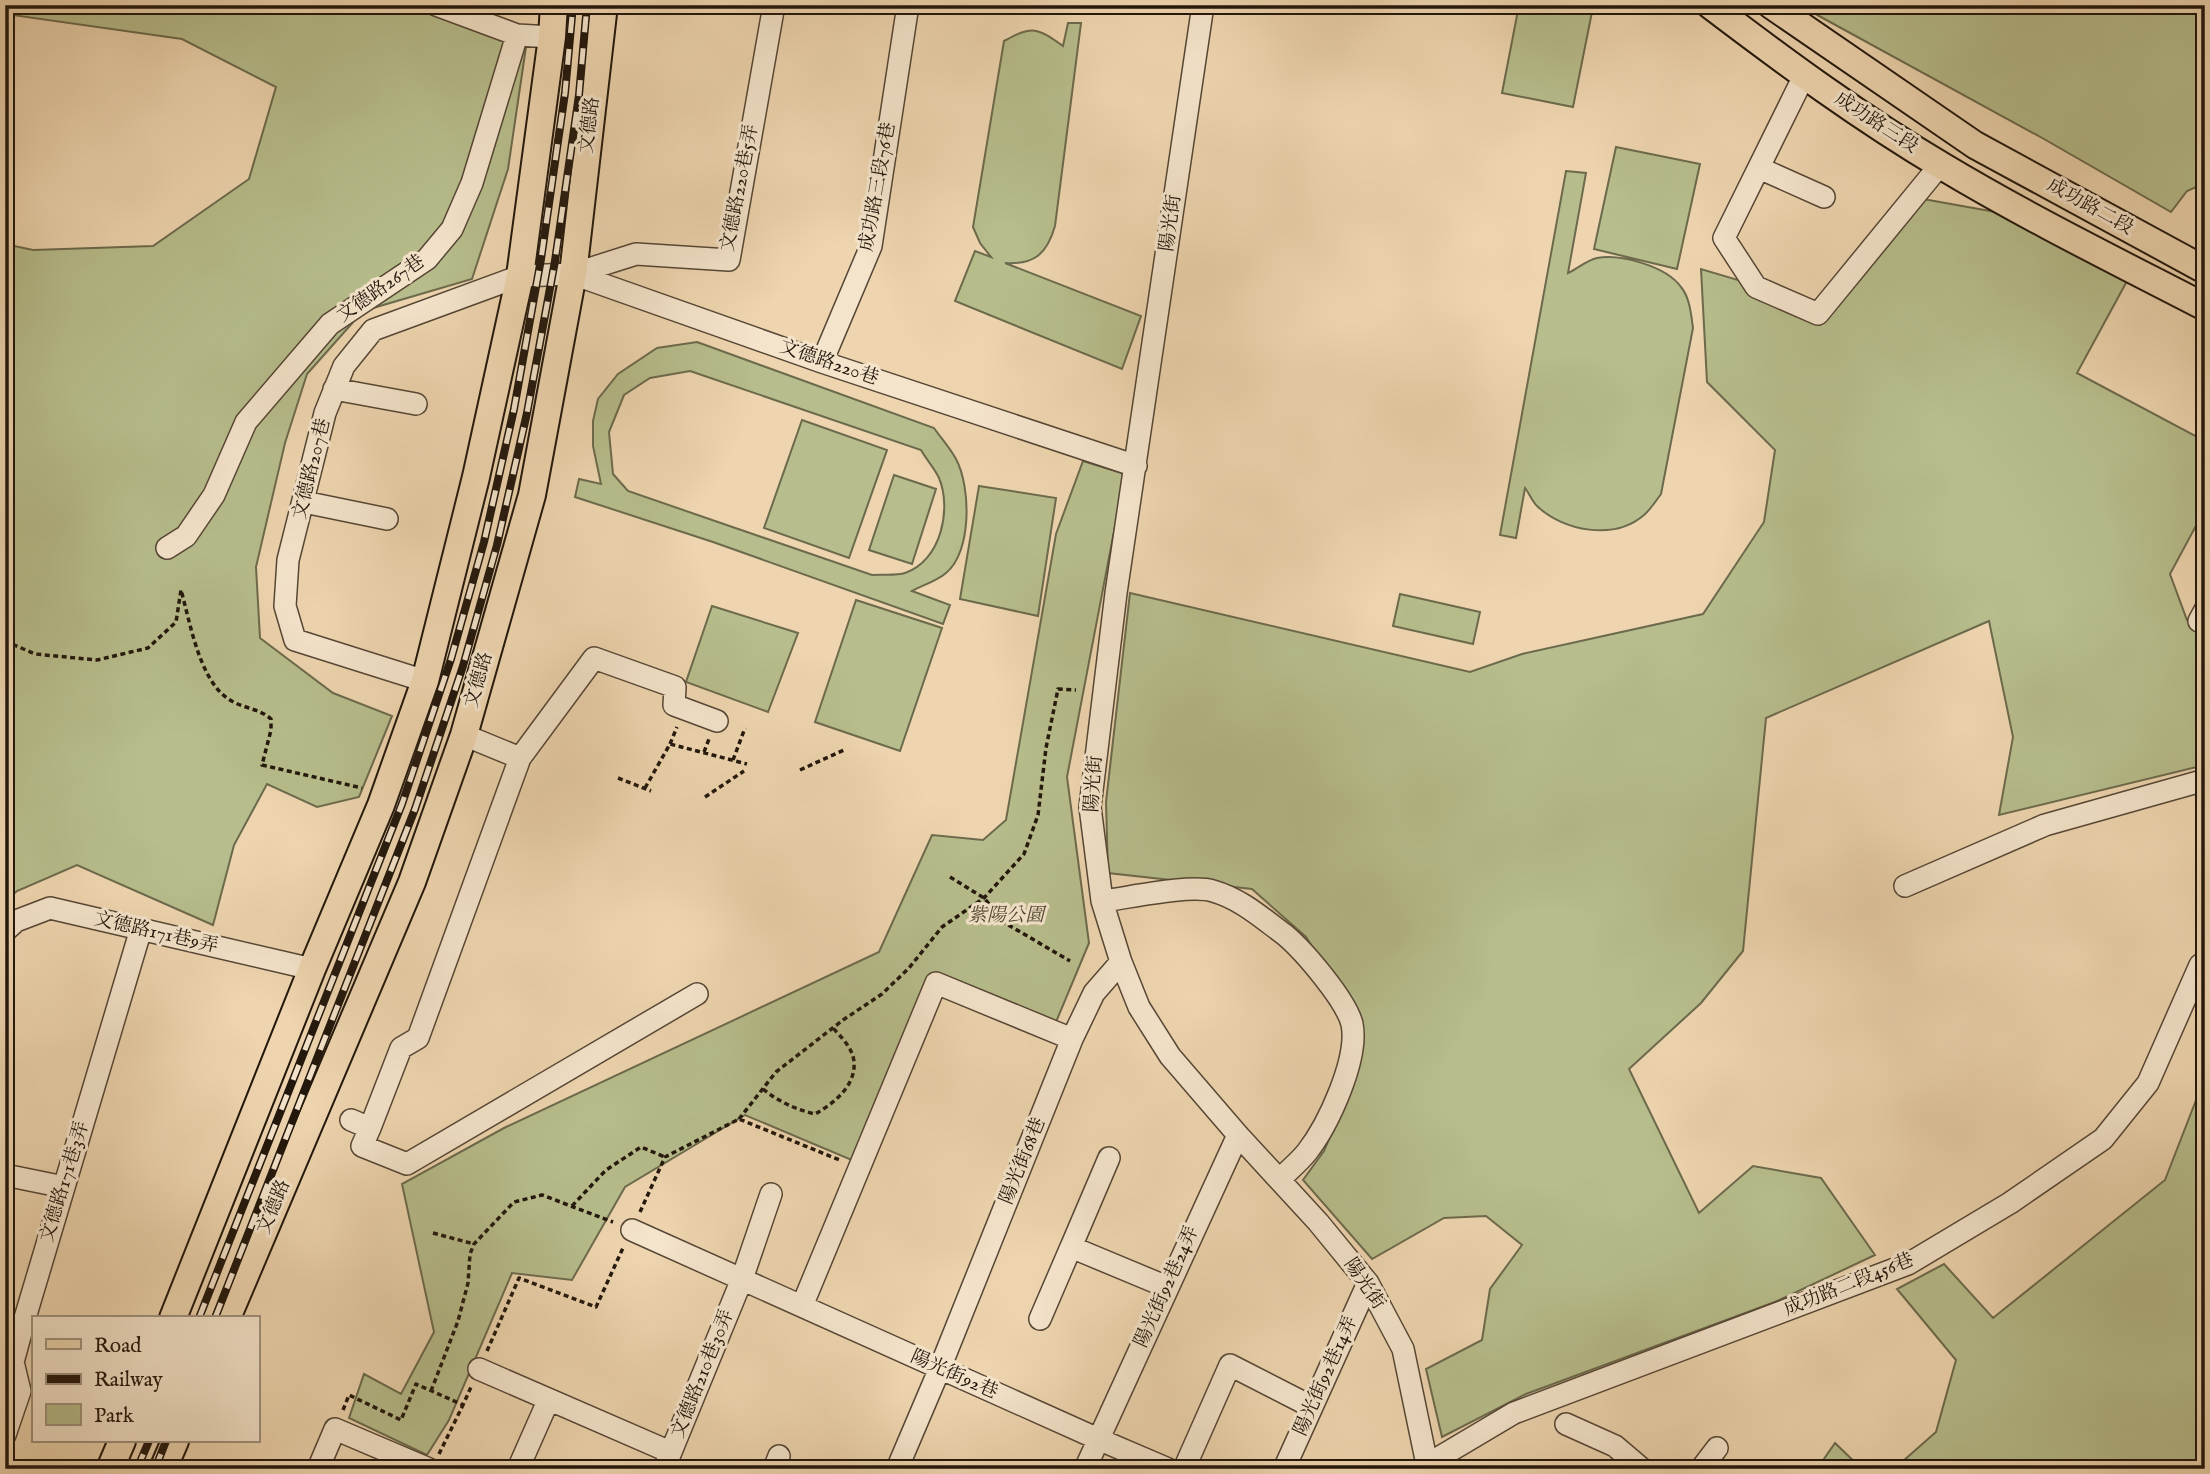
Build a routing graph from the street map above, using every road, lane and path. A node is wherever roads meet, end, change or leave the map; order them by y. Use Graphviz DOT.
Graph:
graph roads {
  1 [pos="436,5"];
  2 [pos="554,5"];
  3 [pos="604,5"];
  4 [pos="774,5"];
  5 [pos="908,5"];
  6 [pos="1203,5"];
  7 [pos="1710,5"];
  8 [pos="1771,5"];
  9 [pos="517,35"];
  10 [pos="552,37"];
  11 [pos="1804,76"];
  12 [pos="1975,145"];
  13 [pos="1940,165"];
  14 [pos="1759,169"];
  15 [pos="1824,197"];
  16 [pos="2050,227"];
  17 [pos="2205,270"];
  18 [pos="573,274"];
  19 [pos="520,276"];
  20 [pos="2205,307"];
  21 [pos="822,362"];
  22 [pos="334,388"];
  23 [pos="416,404"];
  24 [pos="1136,466"];
  25 [pos="304,502"];
  26 [pos="387,519"];
  27 [pos="167,548"];
  28 [pos="5,641"];
  29 [pos="425,681"];
  30 [pos="1076,690"];
  31 [pos="717,721"];
  32 [pos="744,728"];
  33 [pos="464,735"];
  34 [pos="844,750"];
  35 [pos="520,758"];
  36 [pos="733,760"];
  37 [pos="747,764"];
  38 [pos="800,770"];
  39 [pos="744,771"];
  40 [pos="618,778"];
  41 [pos="2205,780"];
  42 [pos="645,788"];
  43 [pos="369,790"];
  44 [pos="651,791"];
  45 [pos="705,797"];
  46 [pos="950,877"];
  47 [pos="1905,886"];
  48 [pos="984,898"];
  49 [pos="1102,901"];
  50 [pos="141,929"];
  51 [pos="5,931"];
  52 [pos="1070,961"];
  53 [pos="1121,962"];
  54 [pos="2205,962"];
  55 [pos="312,969"];
  56 [pos="697,995"];
  57 [pos="833,1028"];
  58 [pos="1072,1039"];
  59 [pos="762,1089"];
  60 [pos="739,1119"];
  61 [pos="1238,1135"];
  62 [pos="665,1157"];
  63 [pos="1109,1158"];
  64 [pos="859,1168"];
  65 [pos="5,1175"];
  66 [pos="1280,1179"];
  67 [pos="64,1187"];
  68 [pos="771,1194"];
  69 [pos="572,1206"];
  70 [pos="632,1230"];
  71 [pos="433,1233"];
  72 [pos="474,1244"];
  73 [pos="1071,1247"];
  74 [pos="741,1279"];
  75 [pos="1368,1283"];
  76 [pos="1167,1287"];
  77 [pos="802,1306"];
  78 [pos="174,1316"];
  79 [pos="228,1316"];
  80 [pos="1040,1319"];
  81 [pos="940,1368"];
  82 [pos="479,1369"];
  83 [pos="19,1391"];
  84 [pos="431,1391"];
  85 [pos="548,1401"];
  86 [pos="463,1405"];
  87 [pos="1312,1407"];
  88 [pos="1566,1424"];
  89 [pos="335,1429"];
  90 [pos="5,1436"];
  91 [pos="1098,1440"];
  92 [pos="122,1442"];
  93 [pos="175,1442"];
  94 [pos="1717,1448"];
  95 [pos="667,1461"];
  96 [pos="433,1464"];
  97 [pos="1428,1466"];
  98 [pos="110,1469"];
  99 [pos="163,1469"];
  100 [pos="318,1469"];
  101 [pos="518,1469"];
  102 [pos="897,1469"];
  103 [pos="1085,1469"];
  104 [pos="1168,1469"];
  105 [pos="1184,1469"];
  106 [pos="1284,1469"];
  107 [pos="1642,1469"];
  108 [pos="1701,1469"];
  1 -- 9 [label="street"];
  2 -- 10 [label="main road"];
  3 -- 18 [label="main road, 文德路"];
  4 -- 18 [label="street, 文德路220巷5弄"];
  5 -- 21 [label="street, 成功路三段76巷"];
  6 -- 24 [label="street, 陽光街"];
  7 -- 11 [label="main road, 成功路三段"];
  8 -- 12 [label="main road, 成功路三段"];
  9 -- 10 [label="street"];
  9 -- 27 [label="street, 文德路267巷"];
  10 -- 19 [label="main road"];
  11 -- 13 [label="main road, 成功路三段"];
  11 -- 14 [label="street"];
  12 -- 17 [label="main road, 成功路二段"];
  13 -- 14 [label="street"];
  13 -- 16 [label="main road, 成功路三段"];
  14 -- 15 [label="street"];
  16 -- 20 [label="main road, 成功路二段"];
  18 -- 19 [label="street, 文德路220巷"];
  18 -- 21 [label="street, 文德路220巷"];
  18 -- 33 [label="main road, 文德路"];
  19 -- 22 [label="street, 文德路207巷"];
  19 -- 29 [label="main road"];
  21 -- 24 [label="street, 文德路220巷"];
  22 -- 23 [label="street"];
  22 -- 25 [label="street, 文德路207巷"];
  24 -- 49 [label="street, 陽光街"];
  25 -- 26 [label="street"];
  25 -- 29 [label="street, 文德路207巷"];
  28 -- 43 [label="path"];
  29 -- 55 [label="main road"];
  30 -- 48 [label="path"];
  31 -- 35 [label="street"];
  32 -- 36 [label="path"];
  33 -- 35 [label="street"];
  33 -- 79 [label="main road, 文德路"];
  34 -- 38 [label="path"];
  35 -- 56 [label="street"];
  36 -- 37 [label="path"];
  36 -- 42 [label="path"];
  39 -- 45 [label="path"];
  40 -- 42 [label="path"];
  41 -- 47 [label="street"];
  42 -- 44 [label="path"];
  46 -- 48 [label="path"];
  48 -- 52 [label="path"];
  48 -- 57 [label="path"];
  49 -- 53 [label="street, 陽光街"];
  49 -- 66 [label="street"];
  50 -- 51 [label="street, 文德路171巷9弄"];
  50 -- 55 [label="street, 文德路171巷9弄"];
  50 -- 67 [label="street, 文德路171巷3弄"];
  53 -- 58 [label="street, 陽光街68巷"];
  53 -- 61 [label="street, 陽光街"];
  54 -- 97 [label="street, 成功路二段456巷"];
  55 -- 78 [label="main road"];
  57 -- 59 [label="path"];
  57 -- 59 [label="path"];
  58 -- 64 [label="street"];
  58 -- 81 [label="street, 陽光街68巷"];
  59 -- 60 [label="path"];
  60 -- 62 [label="path"];
  60 -- 64 [label="path"];
  61 -- 66 [label="street, 陽光街"];
  61 -- 76 [label="street, 陽光街92巷24弄"];
  62 -- 69 [label="path"];
  62 -- 70 [label="path"];
  63 -- 73 [label="street"];
  64 -- 77 [label="street"];
  65 -- 67 [label="street"];
  66 -- 75 [label="street, 陽光街"];
  67 -- 83 [label="street, 文德路171巷3弄"];
  68 -- 74 [label="street, 文德路210巷30弄"];
  69 -- 70 [label="path"];
  69 -- 72 [label="path"];
  70 -- 74 [label="street, 陽光街92巷"];
  70 -- 82 [label="path"];
  71 -- 72 [label="path"];
  72 -- 84 [label="path"];
  73 -- 76 [label="street"];
  73 -- 80 [label="street"];
  74 -- 77 [label="street, 陽光街92巷"];
  74 -- 95 [label="street, 文德路210巷30弄"];
  75 -- 87 [label="street, 陽光街92巷14弄"];
  75 -- 97 [label="street, 陽光街"];
  76 -- 91 [label="street, 陽光街92巷24弄"];
  77 -- 81 [label="street, 陽光街92巷"];
  81 -- 91 [label="street, 陽光街92巷"];
  81 -- 102 [label="street, 陽光街68巷"];
  82 -- 85 [label="street"];
  82 -- 86 [label="path"];
  83 -- 90 [label="street, 文德路171巷3弄"];
  84 -- 86 [label="path"];
  84 -- 89 [label="path"];
  85 -- 95 [label="street"];
  85 -- 101 [label="street"];
  86 -- 96 [label="path"];
  87 -- 105 [label="street"];
  87 -- 106 [label="street, 陽光街92巷14弄"];
  88 -- 107 [label="street"];
  89 -- 96 [label="street"];
  89 -- 100 [label="street"];
  91 -- 103 [label="street, 陽光街92巷24弄"];
  91 -- 104 [label="street, 陽光街92巷"];
  92 -- 98 [label="main road"];
  93 -- 99 [label="main road"];
  94 -- 108 [label="street"];
}
